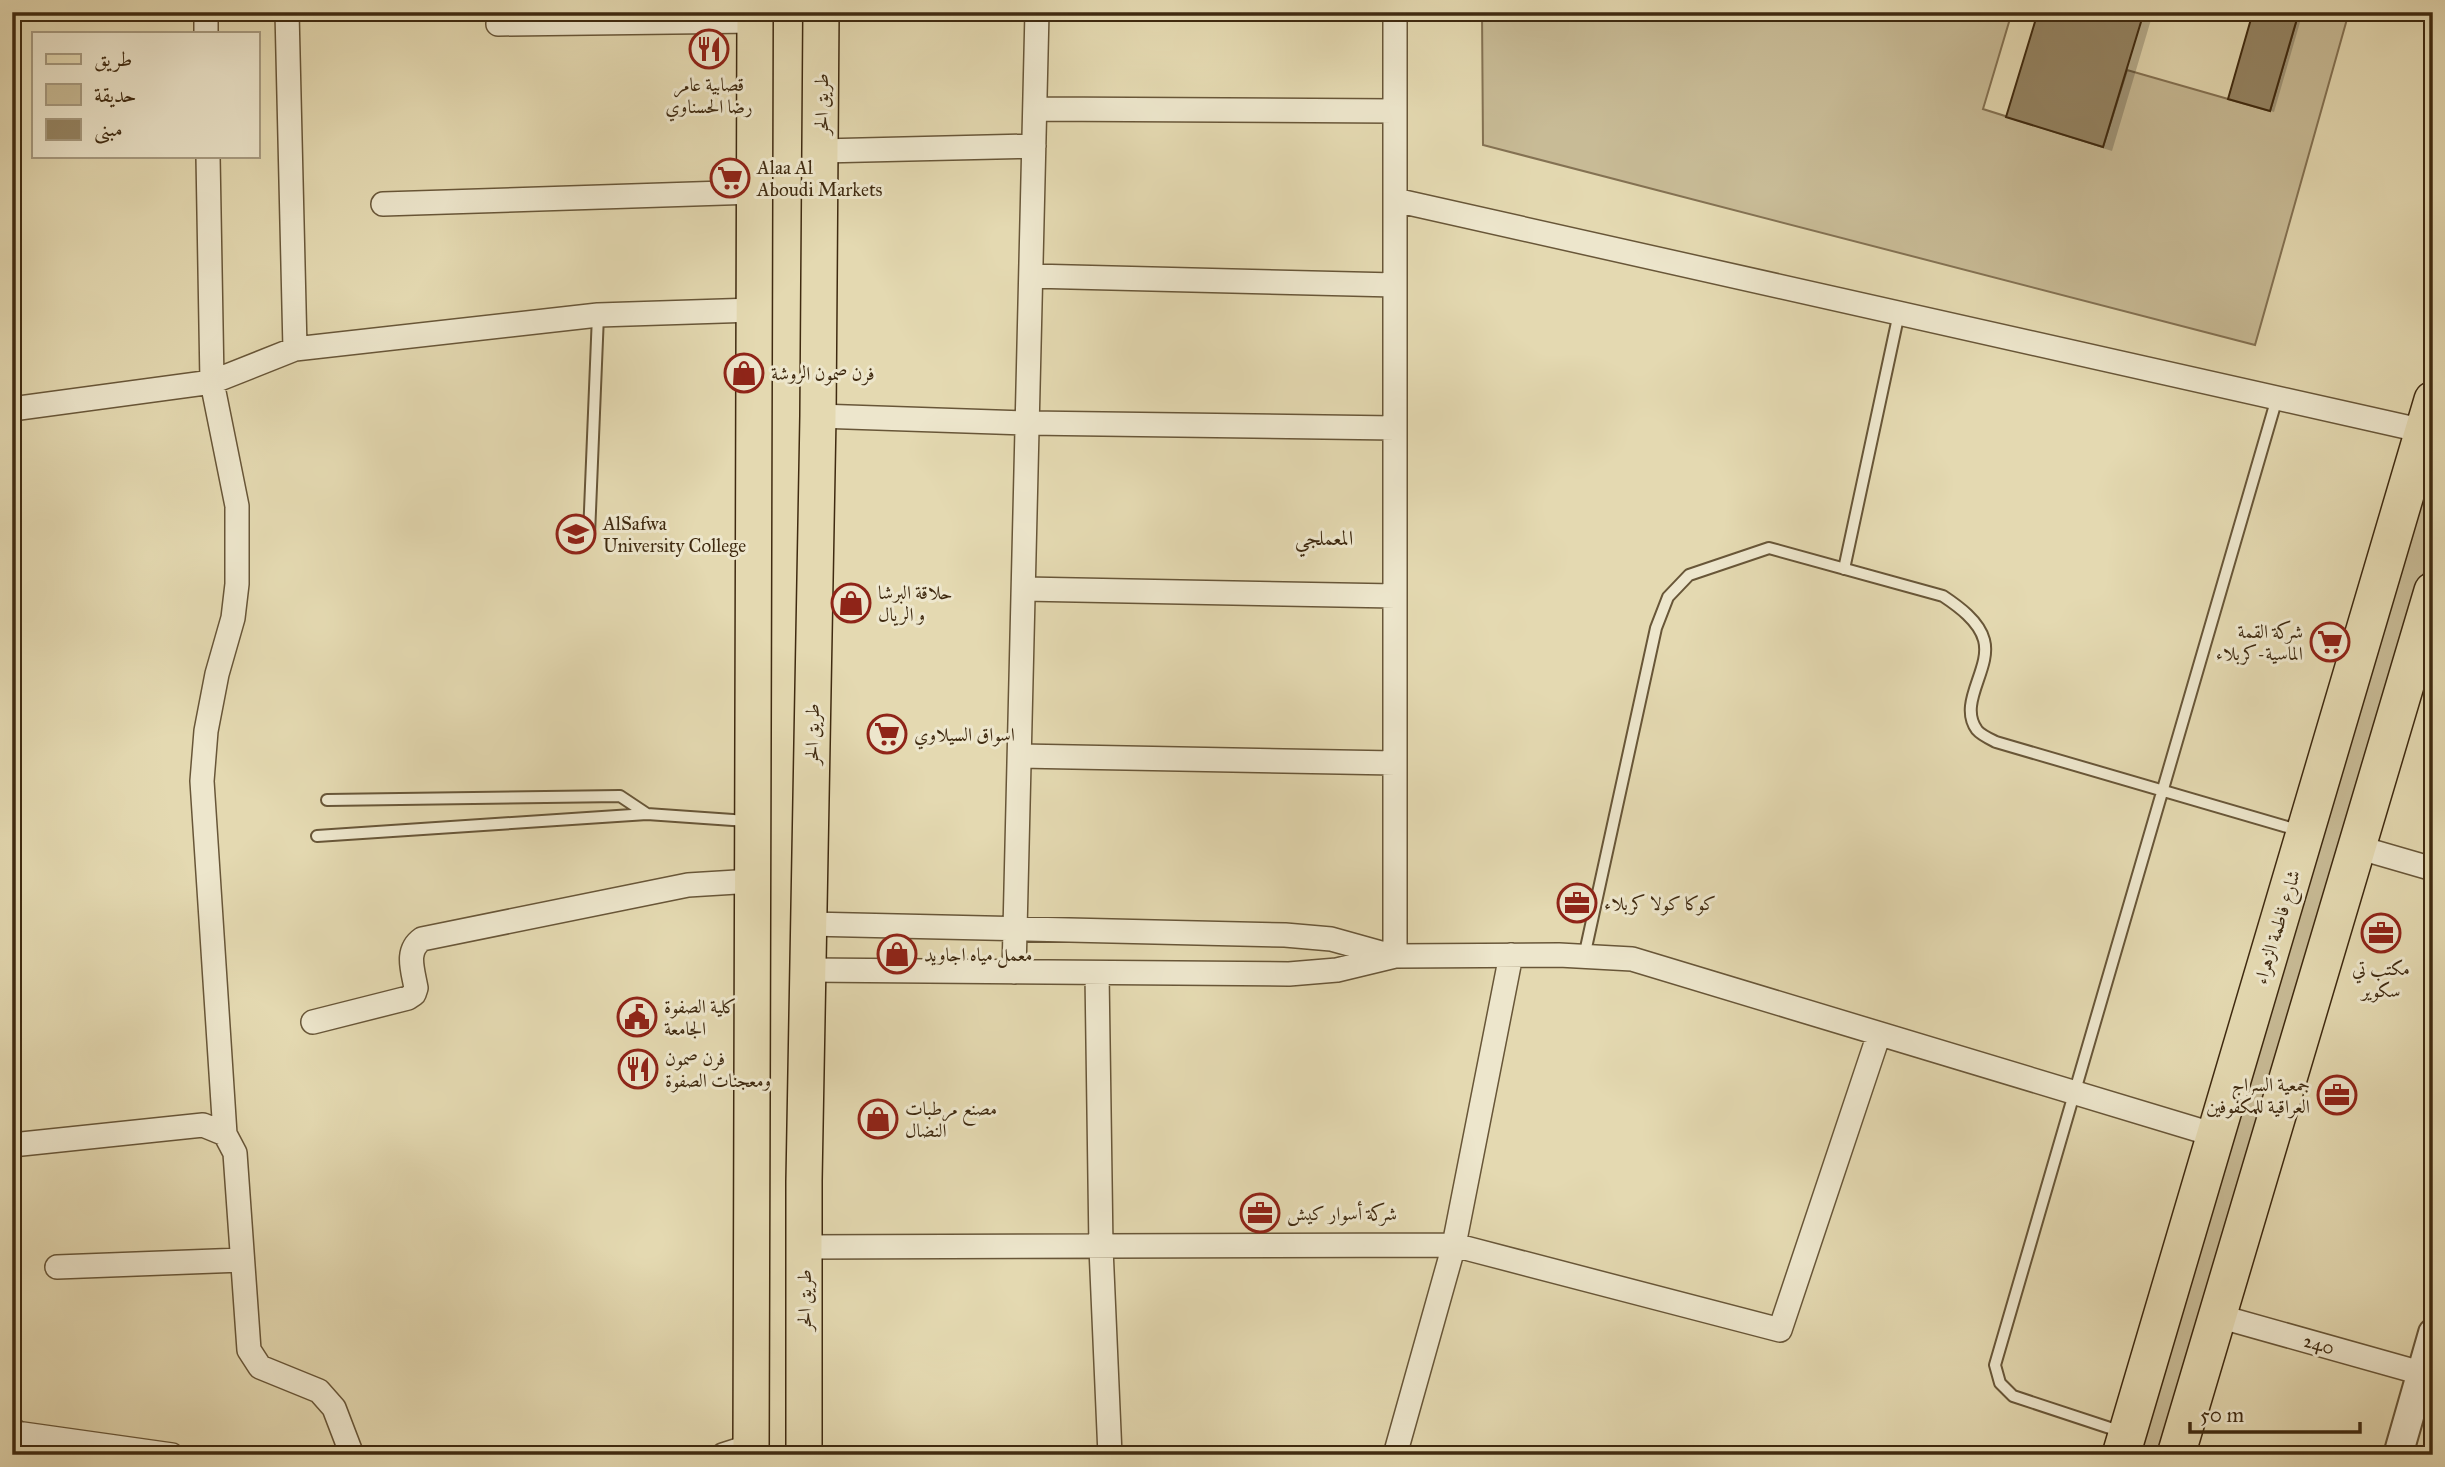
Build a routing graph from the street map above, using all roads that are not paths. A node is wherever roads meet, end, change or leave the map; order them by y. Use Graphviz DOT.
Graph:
graph roads {
  1 [pos="206,12"];
  2 [pos="287,12"];
  3 [pos="1037,12"];
  4 [pos="1395,12"];
  5 [pos="819,15"];
  6 [pos="755,17"];
  7 [pos="498,24"];
  8 [pos="206,32"];
  9 [pos="1035,109"];
  10 [pos="1395,111"];
  11 [pos="1034,146"];
  12 [pos="821,151"];
  13 [pos="208,158"];
  14 [pos="755,192"];
  15 [pos="1395,200"];
  16 [pos="383,204"];
  17 [pos="1031,276"];
  18 [pos="1395,285"];
  19 [pos="754,310"];
  20 [pos="1899,313"];
  21 [pos="598,315"];
  22 [pos="295,349"];
  23 [pos="212,382"];
  24 [pos="2277,398"];
  25 [pos="12,409"];
  26 [pos="2428,415"];
  27 [pos="818,416"];
  28 [pos="1027,423"];
  29 [pos="1395,428"];
  30 [pos="589,535"];
  31 [pos="1844,569"];
  32 [pos="1024,589"];
  33 [pos="2433,591"];
  34 [pos="1395,596"];
  35 [pos="1020,756"];
  36 [pos="1395,763"];
  37 [pos="2162,790"];
  38 [pos="327,800"];
  39 [pos="647,814"];
  40 [pos="753,821"];
  41 [pos="2305,832"];
  42 [pos="317,836"];
  43 [pos="2357,847"];
  44 [pos="2433,869"];
  45 [pos="753,881"];
  46 [pos="809,923"];
  47 [pos="1016,930"];
  48 [pos="1511,955"];
  49 [pos="1395,957"];
  50 [pos="1584,957"];
  51 [pos="808,970"];
  52 [pos="1014,972"];
  53 [pos="1097,973"];
  54 [pos="313,1022"];
  55 [pos="1879,1034"];
  56 [pos="2074,1092"];
  57 [pos="225,1134"];
  58 [pos="2215,1135"];
  59 [pos="12,1145"];
  60 [pos="804,1181"];
  61 [pos="752,1185"];
  62 [pos="752,1237"];
  63 [pos="1454,1245"];
  64 [pos="804,1247"];
  65 [pos="1101,1248"];
  66 [pos="242,1261"];
  67 [pos="57,1267"];
  68 [pos="2218,1316"];
  69 [pos="2433,1332"];
  70 [pos="2421,1373"];
  71 [pos="14,1431"];
  72 [pos="2124,1444"];
  73 [pos="742,1452"];
  74 [pos="805,1452"];
  75 [pos="172,1455"];
  76 [pos="352,1455"];
  77 [pos="1110,1455"];
  78 [pos="1395,1455"];
  79 [pos="2176,1455"];
  80 [pos="2398,1455"];
  1 -- 8 [label="street"];
  2 -- 22 [label="street"];
  3 -- 9 [label="street"];
  4 -- 10 [label="street"];
  5 -- 12 [label="main road, طريق الحر"];
  6 -- 7 [label="street"];
  6 -- 14 [label="main road"];
  9 -- 10 [label="street"];
  9 -- 11 [label="street"];
  10 -- 15 [label="street"];
  11 -- 12 [label="street"];
  11 -- 17 [label="street"];
  12 -- 27 [label="main road, طريق الحر"];
  13 -- 23 [label="street"];
  14 -- 16 [label="street"];
  14 -- 19 [label="main road"];
  15 -- 18 [label="street"];
  15 -- 20 [label="street"];
  17 -- 18 [label="street"];
  17 -- 28 [label="street"];
  18 -- 29 [label="street"];
  19 -- 21 [label="street"];
  19 -- 40 [label="main road"];
  20 -- 24 [label="street"];
  20 -- 31 [label="lane"];
  21 -- 22 [label="street"];
  21 -- 30 [label="lane"];
  22 -- 23 [label="street"];
  23 -- 25 [label="street"];
  23 -- 57 [label="street"];
  24 -- 26 [label="street"];
  24 -- 37 [label="lane"];
  26 -- 41 [label="highway, شارع فاطمة الزهراء"];
  27 -- 28 [label="street"];
  27 -- 46 [label="main road, طريق الحر"];
  28 -- 29 [label="street"];
  28 -- 32 [label="street"];
  29 -- 34 [label="street"];
  31 -- 37 [label="lane"];
  31 -- 50 [label="lane"];
  32 -- 34 [label="street"];
  32 -- 35 [label="street"];
  33 -- 43 [label="highway"];
  34 -- 36 [label="street"];
  35 -- 36 [label="street"];
  35 -- 47 [label="street"];
  36 -- 49 [label="street"];
  37 -- 41 [label="lane"];
  37 -- 56 [label="lane"];
  38 -- 39 [label="lane"];
  39 -- 40 [label="lane"];
  39 -- 42 [label="lane"];
  40 -- 45 [label="main road"];
  41 -- 58 [label="highway, شارع فاطمة الزهراء"];
  43 -- 44 [label="street"];
  43 -- 68 [label="highway"];
  45 -- 54 [label="street"];
  45 -- 61 [label="main road"];
  46 -- 47 [label="street"];
  46 -- 51 [label="main road, طريق الحر"];
  47 -- 49 [label="street"];
  47 -- 52 [label="street"];
  48 -- 49 [label="street"];
  48 -- 50 [label="street"];
  48 -- 63 [label="street"];
  49 -- 53 [label="street"];
  50 -- 55 [label="street"];
  51 -- 52 [label="street"];
  51 -- 60 [label="main road, طريق الحر"];
  52 -- 53 [label="street"];
  53 -- 65 [label="street"];
  55 -- 56 [label="street"];
  55 -- 63 [label="street"];
  56 -- 58 [label="street"];
  56 -- 72 [label="lane"];
  57 -- 59 [label="street"];
  57 -- 66 [label="street"];
  58 -- 72 [label="highway, شارع فاطمة الزهراء"];
  60 -- 61 [label="main road"];
  60 -- 64 [label="main road, طريق الحر"];
  61 -- 62 [label="main road"];
  62 -- 64 [label="main road"];
  62 -- 73 [label="main road"];
  63 -- 65 [label="street"];
  63 -- 78 [label="street"];
  64 -- 65 [label="street"];
  64 -- 74 [label="main road, طريق الحر"];
  65 -- 77 [label="street"];
  66 -- 67 [label="street"];
  66 -- 76 [label="street"];
  68 -- 70 [label="street, 240"];
  68 -- 79 [label="highway"];
  69 -- 70 [label="street"];
  70 -- 80 [label="street"];
  71 -- 75 [label="street"];
}
